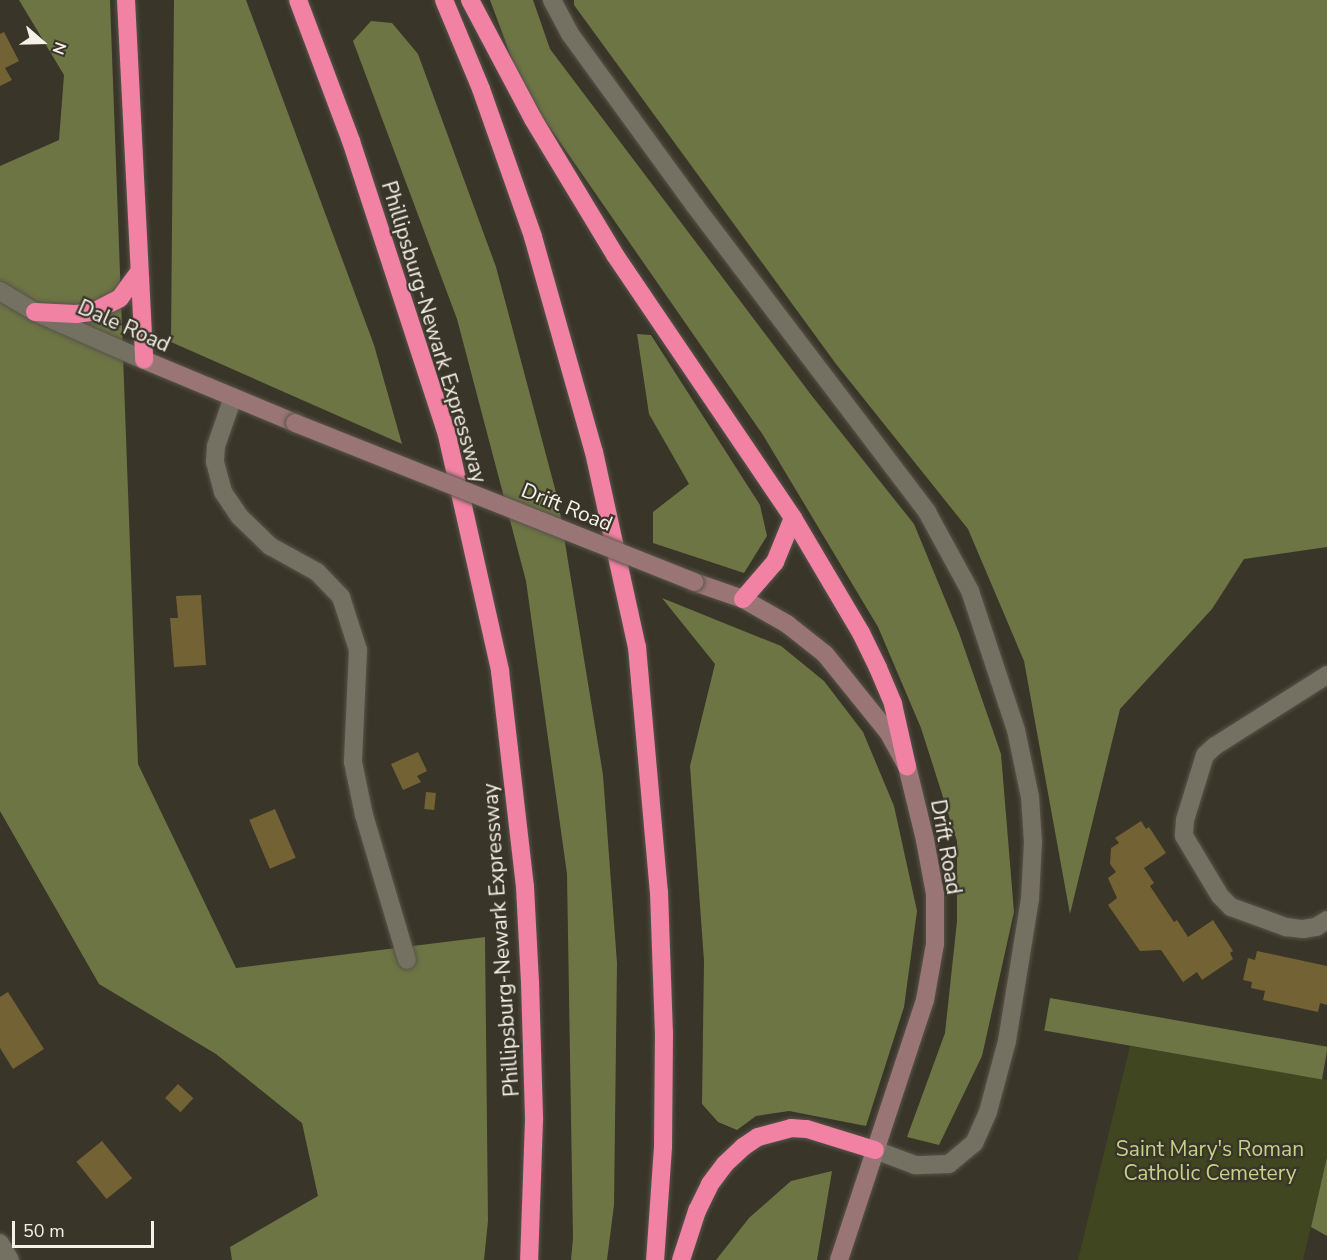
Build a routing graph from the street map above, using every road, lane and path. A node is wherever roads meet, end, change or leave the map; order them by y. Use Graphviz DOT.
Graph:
graph roads {
  1 [pos="126,0"];
  2 [pos="298,0"];
  3 [pos="444,0"];
  4 [pos="470,0"];
  5 [pos="552,0"];
  6 [pos="138,273"];
  7 [pos="0,291"];
  8 [pos="35,312"];
  9 [pos="144,360"];
  10 [pos="233,397"];
  11 [pos="793,518"];
  12 [pos="743,599"];
  13 [pos="1327,675"];
  14 [pos="907,766"];
  15 [pos="1327,920"];
  16 [pos="407,960"];
  17 [pos="875,1150"];
  18 [pos="0,1243"];
  19 [pos="10,1260"];
  20 [pos="529,1260"];
  21 [pos="655,1260"];
  22 [pos="681,1260"];
  23 [pos="839,1260"];
  1 -- 6 [label="highway"];
  2 -- 20 [label="highway, Phillipsburg-Newark Expressway"];
  3 -- 21 [label="highway"];
  4 -- 11 [label="highway"];
  5 -- 17 [label="street"];
  6 -- 8 [label="highway"];
  6 -- 9 [label="highway"];
  7 -- 8 [label="street, Dale Road"];
  8 -- 9 [label="street, Dale Road"];
  9 -- 10 [label="main road, Dale Road"];
  10 -- 12 [label="main road, Drift Road, bridge"];
  10 -- 16 [label="street"];
  11 -- 12 [label="highway"];
  11 -- 14 [label="highway"];
  12 -- 14 [label="main road, Drift Road"];
  13 -- 15 [label="street"];
  14 -- 17 [label="main road, Drift Road"];
  17 -- 22 [label="highway"];
  17 -- 23 [label="main road, Drift Road"];
  18 -- 19 [label="street"];
}
